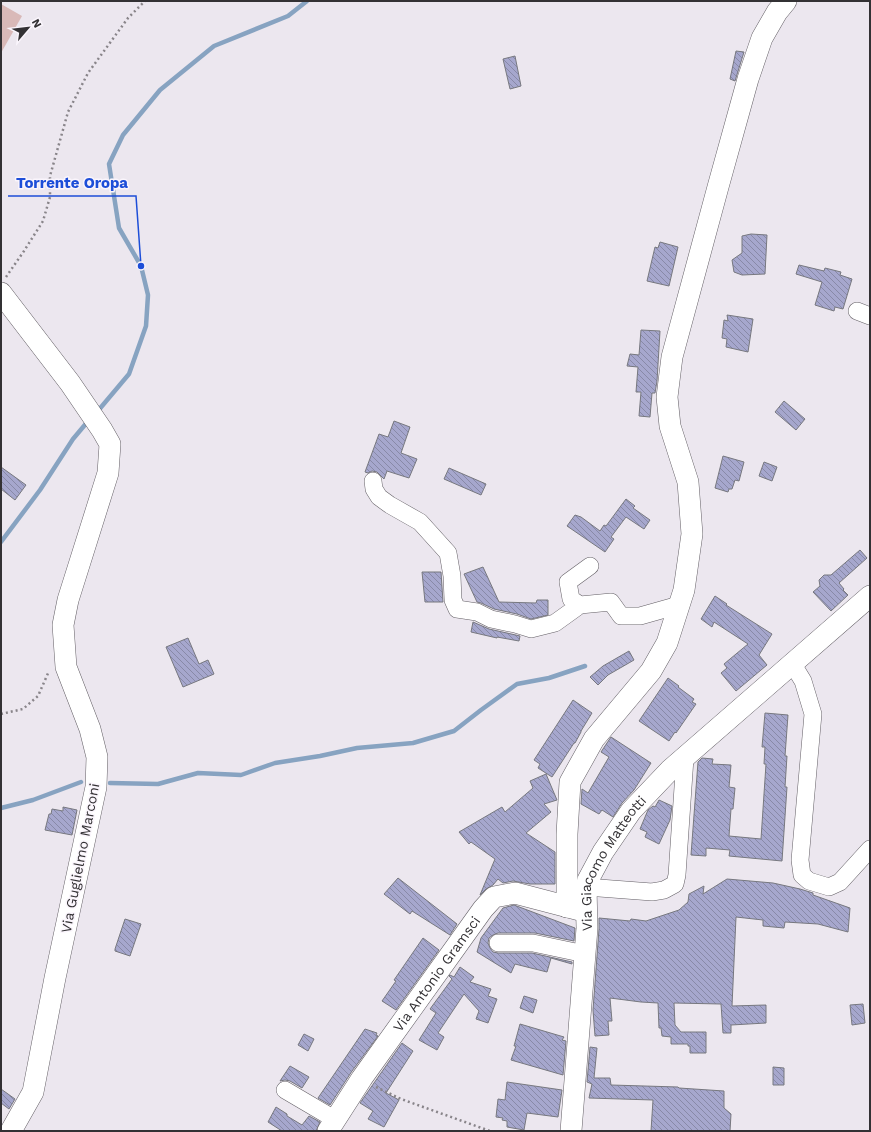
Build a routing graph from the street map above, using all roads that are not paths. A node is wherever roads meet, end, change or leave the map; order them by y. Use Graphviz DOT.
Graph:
graph roads {
  1 [pos="786,1"];
  2 [pos="3,285"];
  3 [pos="373,480"];
  4 [pos="590,566"];
  5 [pos="870,596"];
  6 [pos="580,605"];
  7 [pos="679,605"];
  8 [pos="792,663"];
  9 [pos="685,758"];
  10 [pos="870,849"];
  11 [pos="586,887"];
  12 [pos="577,909"];
  13 [pos="498,943"];
  14 [pos="585,954"];
  15 [pos="285,1090"];
  16 [pos="332,1125"];
  17 [pos="11,1131"];
  18 [pos="570,1131"];
  1 -- 7 [label="street"];
  2 -- 17 [label="street, Via Guglielmo Marconi"];
  3 -- 6 [label="street"];
  4 -- 6 [label="street"];
  5 -- 8 [label="street, Via Giacomo Matteotti"];
  6 -- 7 [label="street"];
  7 -- 12 [label="street"];
  8 -- 9 [label="street, Via Giacomo Matteotti"];
  8 -- 10 [label="street"];
  9 -- 11 [label="street, Via Giacomo Matteotti"];
  9 -- 11 [label="street"];
  11 -- 12 [label="street, Via Giacomo Matteotti"];
  12 -- 14 [label="street, Via Giacomo Matteotti"];
  12 -- 16 [label="street, Via Antonio Gramsci"];
  13 -- 14 [label="street"];
  14 -- 18 [label="street, Via Giacomo Matteotti"];
  15 -- 16 [label="street"];
}
